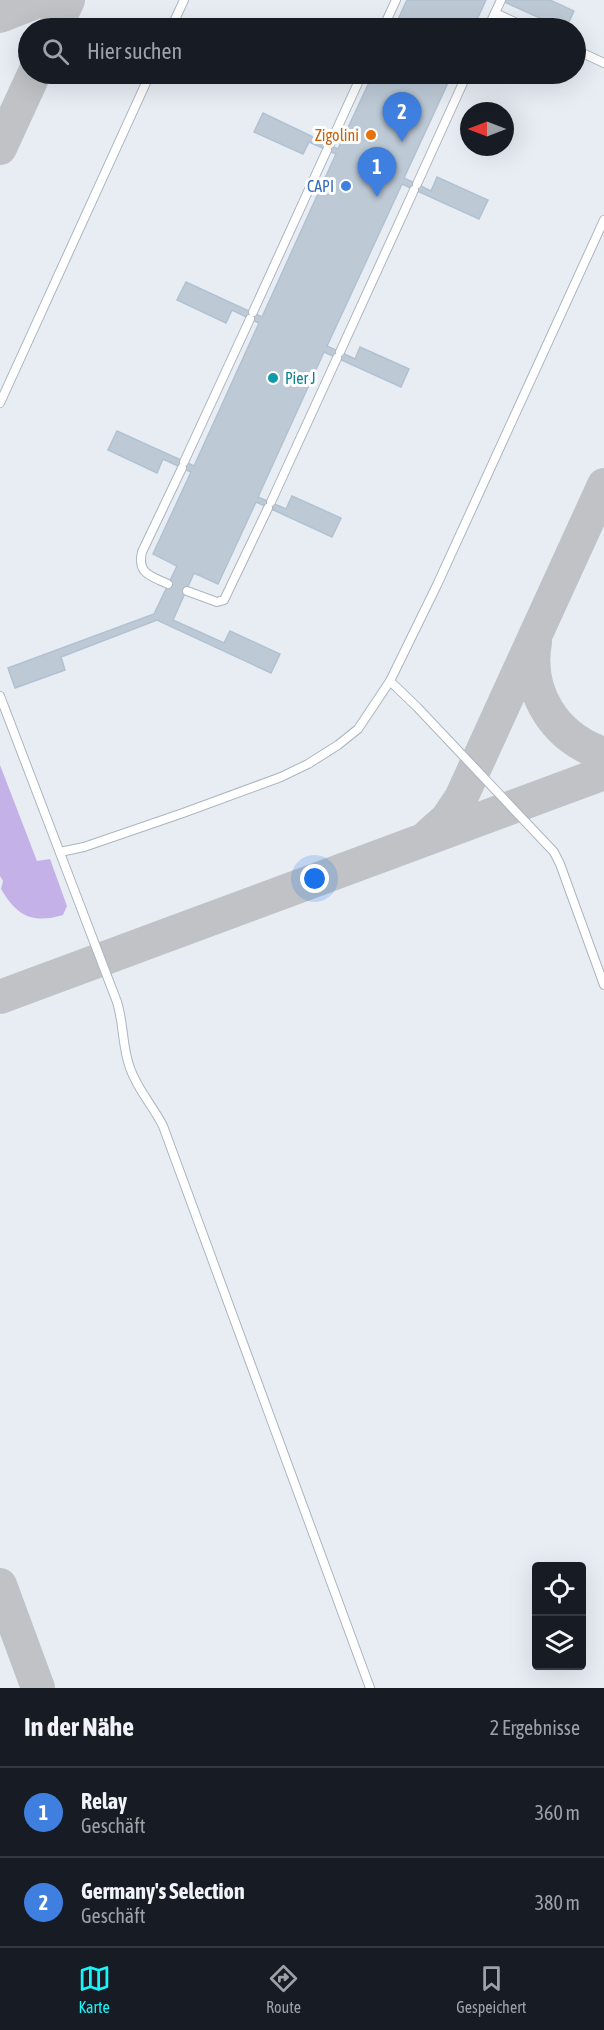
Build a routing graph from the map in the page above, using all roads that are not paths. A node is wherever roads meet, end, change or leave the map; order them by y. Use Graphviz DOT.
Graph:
graph roads {
  1 [pos="184,0"];
  2 [pos="396,0"];
  3 [pos="501,0"];
  4 [pos="495,14"];
  5 [pos="176,18"];
  6 [pos="388,18"];
  7 [pos="493,18"];
  8 [pos="504,18"];
  9 [pos="586,55"];
  10 [pos="604,63"];
  11 [pos="145,84"];
  12 [pos="357,84"];
  13 [pos="462,84"];
  14 [pos="604,220"];
  15 [pos="0,403"];
  16 [pos="168,584"];
  17 [pos="187,591"];
  18 [pos="390,681"];
  19 [pos="0,696"];
  20 [pos="60,852"];
  21 [pos="604,985"];
  22 [pos="370,1688"];
  1 -- 5 [label="lane"];
  2 -- 6 [label="lane"];
  3 -- 4 [label="lane"];
  4 -- 7 [label="lane"];
  4 -- 8 [label="lane"];
  9 -- 10 [label="lane"];
  11 -- 15 [label="lane"];
  12 -- 16 [label="lane"];
  13 -- 17 [label="lane"];
  14 -- 18 [label="lane"];
  18 -- 20 [label="lane"];
  18 -- 21 [label="lane"];
  19 -- 20 [label="lane"];
  20 -- 22 [label="lane"];
}
